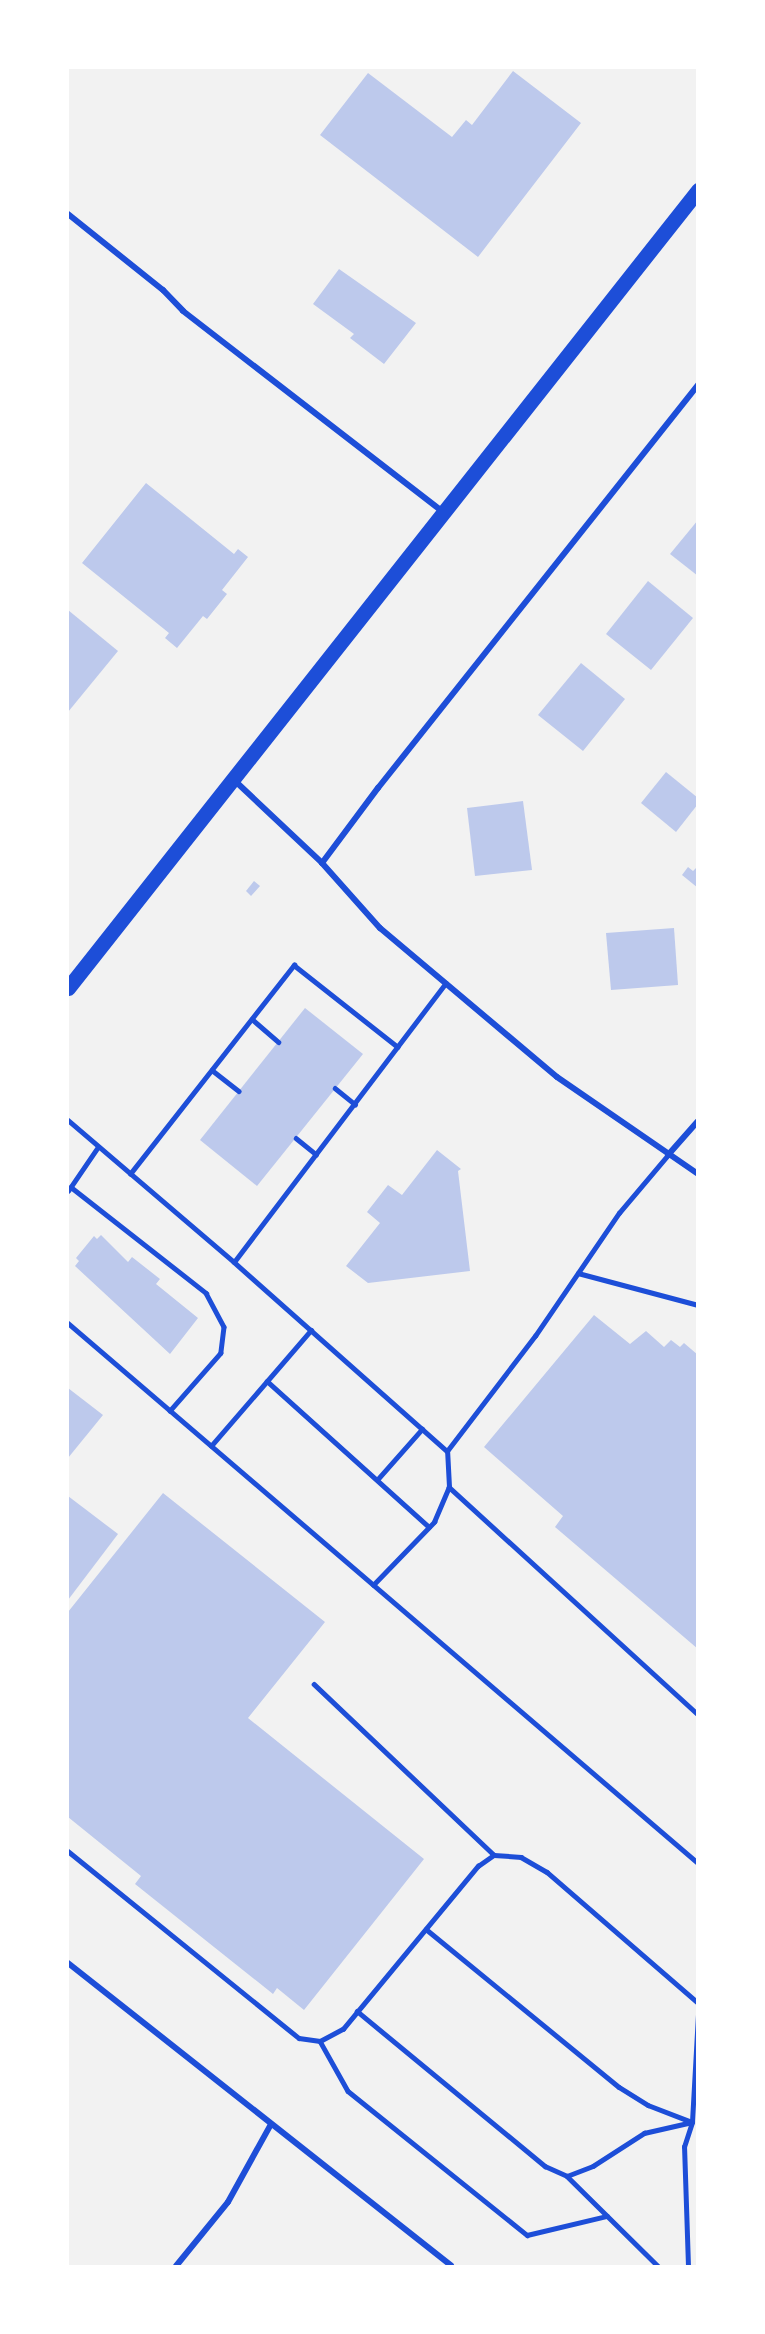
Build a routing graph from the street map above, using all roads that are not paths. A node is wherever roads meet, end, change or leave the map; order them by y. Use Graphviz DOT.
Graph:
graph roads {
  1 [pos="698,190"];
  2 [pos="68,214"];
  3 [pos="698,385"];
  4 [pos="443,512"];
  5 [pos="232,779"];
  6 [pos="322,863"];
  7 [pos="446,983"];
  8 [pos="68,987"];
  9 [pos="252,1019"];
  10 [pos="278,1042"];
  11 [pos="398,1047"];
  12 [pos="212,1070"];
  13 [pos="335,1088"];
  14 [pos="239,1091"];
  15 [pos="355,1104"];
  16 [pos="68,1120"];
  17 [pos="698,1121"];
  18 [pos="296,1138"];
  19 [pos="98,1147"];
  20 [pos="316,1155"];
  21 [pos="668,1155"];
  22 [pos="130,1174"];
  23 [pos="698,1174"];
  24 [pos="69,1189"];
  25 [pos="234,1262"];
  26 [pos="578,1273"];
  27 [pos="698,1305"];
  28 [pos="68,1323"];
  29 [pos="311,1330"];
  30 [pos="267,1381"];
  31 [pos="170,1412"];
  32 [pos="422,1429"];
  33 [pos="210,1446"];
  34 [pos="447,1451"];
  35 [pos="377,1480"];
  36 [pos="449,1487"];
  37 [pos="429,1527"];
  38 [pos="373,1585"];
  39 [pos="314,1684"];
  40 [pos="698,1714"];
  41 [pos="68,1851"];
  42 [pos="494,1855"];
  43 [pos="698,1863"];
  44 [pos="426,1929"];
  45 [pos="68,1963"];
  46 [pos="698,2003"];
  47 [pos="357,2012"];
  48 [pos="698,2014"];
  49 [pos="320,2041"];
  50 [pos="692,2122"];
  51 [pos="271,2124"];
  52 [pos="567,2176"];
  53 [pos="607,2217"];
  54 [pos="176,2266"];
  55 [pos="451,2266"];
  56 [pos="658,2266"];
  57 [pos="688,2266"];
  1 -- 4 [label="main road"];
  2 -- 4 [label="street"];
  3 -- 6 [label="street"];
  4 -- 5 [label="main road"];
  5 -- 6 [label="street"];
  5 -- 8 [label="main road"];
  6 -- 7 [label="street"];
  7 -- 11 [label="lane"];
  7 -- 21 [label="street"];
  9 -- 10 [label="lane"];
  9 -- 11 [label="lane"];
  9 -- 12 [label="lane"];
  11 -- 15 [label="lane"];
  12 -- 14 [label="lane"];
  12 -- 22 [label="lane"];
  13 -- 15 [label="lane"];
  15 -- 20 [label="lane"];
  16 -- 19 [label="lane"];
  17 -- 21 [label="street"];
  18 -- 20 [label="lane"];
  19 -- 22 [label="lane"];
  19 -- 24 [label="lane"];
  20 -- 25 [label="lane"];
  21 -- 23 [label="street"];
  21 -- 26 [label="lane"];
  22 -- 25 [label="lane"];
  24 -- 31 [label="lane"];
  25 -- 29 [label="lane"];
  26 -- 27 [label="lane"];
  26 -- 34 [label="lane"];
  28 -- 31 [label="lane"];
  29 -- 30 [label="lane"];
  29 -- 32 [label="lane"];
  30 -- 33 [label="lane"];
  30 -- 35 [label="lane"];
  31 -- 33 [label="lane"];
  32 -- 34 [label="lane"];
  32 -- 35 [label="lane"];
  33 -- 38 [label="lane"];
  34 -- 36 [label="lane"];
  35 -- 37 [label="lane"];
  36 -- 37 [label="lane"];
  36 -- 40 [label="lane"];
  37 -- 38 [label="lane"];
  38 -- 43 [label="lane"];
  39 -- 42 [label="lane"];
  41 -- 49 [label="lane"];
  42 -- 44 [label="lane"];
  42 -- 46 [label="lane"];
  44 -- 47 [label="lane"];
  44 -- 50 [label="lane"];
  45 -- 51 [label="street"];
  47 -- 49 [label="lane"];
  47 -- 52 [label="lane"];
  48 -- 50 [label="lane"];
  49 -- 53 [label="lane"];
  50 -- 52 [label="lane"];
  50 -- 57 [label="lane"];
  51 -- 54 [label="street"];
  51 -- 55 [label="street"];
  52 -- 53 [label="lane"];
  53 -- 56 [label="lane"];
}
